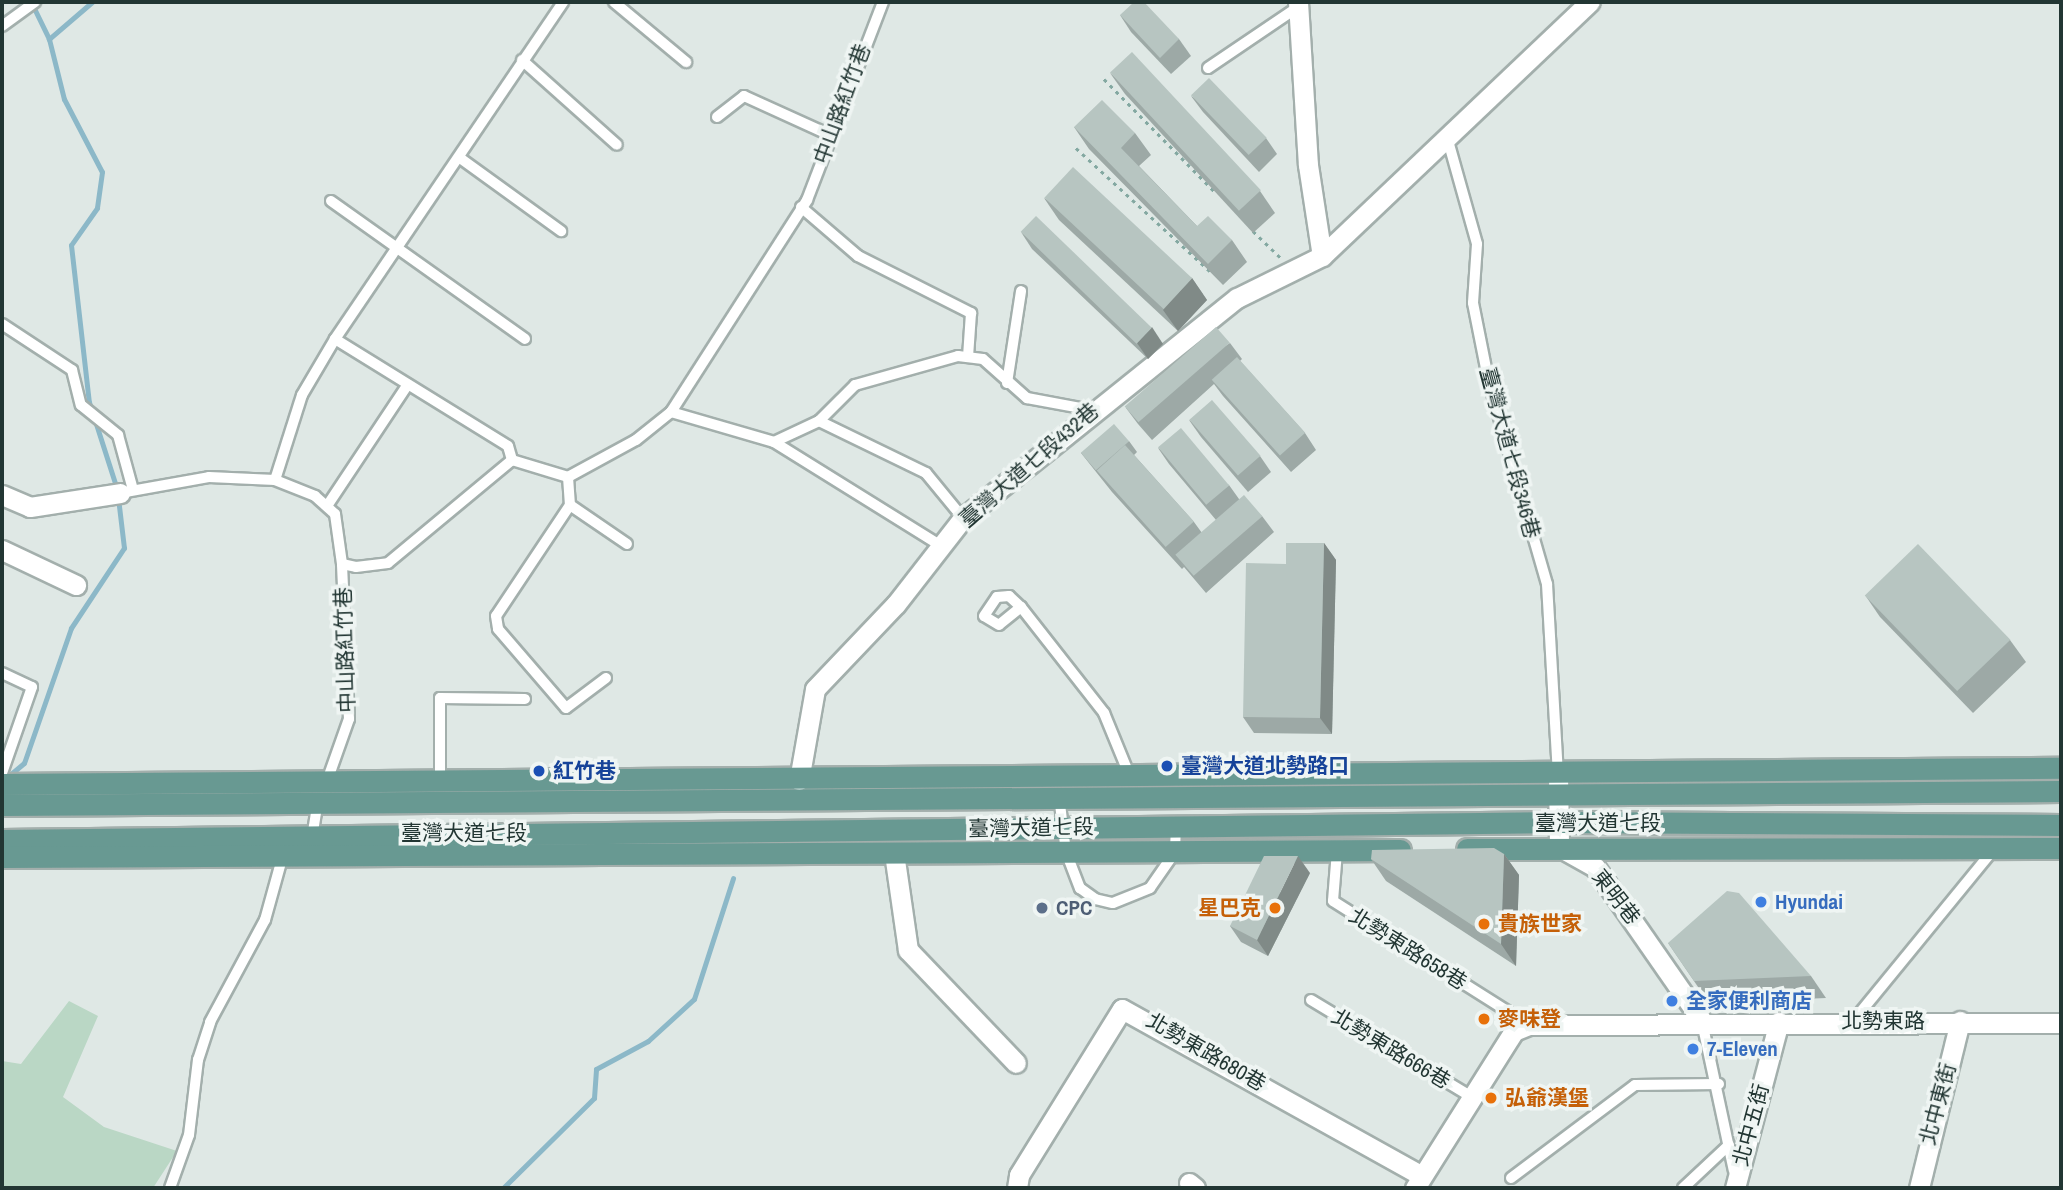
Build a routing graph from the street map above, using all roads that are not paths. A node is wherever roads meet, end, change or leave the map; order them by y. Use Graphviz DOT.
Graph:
graph roads {
  1 [pos="564,2"];
  2 [pos="614,2"];
  3 [pos="883,2"];
  4 [pos="1590,2"];
  5 [pos="29,3"];
  6 [pos="1298,4"];
  7 [pos="2,26"];
  8 [pos="522,60"];
  9 [pos="685,62"];
  10 [pos="1208,68"];
  11 [pos="717,117"];
  12 [pos="830,135"];
  13 [pos="1447,136"];
  14 [pos="617,145"];
  15 [pos="460,158"];
  16 [pos="331,201"];
  17 [pos="802,207"];
  18 [pos="561,231"];
  19 [pos="397,246"];
  20 [pos="1322,256"];
  21 [pos="1021,291"];
  22 [pos="2,324"];
  23 [pos="335,339"];
  24 [pos="525,340"];
  25 [pos="968,357"];
  26 [pos="1007,383"];
  27 [pos="408,384"];
  28 [pos="1091,410"];
  29 [pos="671,412"];
  30 [pos="819,421"];
  31 [pos="775,442"];
  32 [pos="512,460"];
  33 [pos="568,477"];
  34 [pos="275,480"];
  35 [pos="126,491"];
  36 [pos="2,495"];
  37 [pos="570,505"];
  38 [pos="327,506"];
  39 [pos="963,518"];
  40 [pos="626,544"];
  41 [pos="941,546"];
  42 [pos="2,550"];
  43 [pos="342,564"];
  44 [pos="76,585"];
  45 [pos="1021,607"];
  46 [pos="2,673"];
  47 [pos="606,678"];
  48 [pos="525,699"];
  49 [pos="2061,768"];
  50 [pos="2,773"];
  51 [pos="1130,778"];
  52 [pos="799,780"];
  53 [pos="440,781"];
  54 [pos="327,782"];
  55 [pos="1558,782"];
  56 [pos="2,784"];
  57 [pos="1059,787"];
  58 [pos="2061,790"];
  59 [pos="318,803"];
  60 [pos="2,805"];
  61 [pos="1559,822"];
  62 [pos="2061,825"];
  63 [pos="1176,827"];
  64 [pos="1061,828"];
  65 [pos="313,834"];
  66 [pos="2,840"];
  67 [pos="1559,847"];
  68 [pos="1994,848"];
  69 [pos="2061,848"];
  70 [pos="1337,851"];
  71 [pos="1066,852"];
  72 [pos="1175,852"];
  73 [pos="894,853"];
  74 [pos="283,855"];
  75 [pos="308,856"];
  76 [pos="2,857"];
  77 [pos="1311,1000"];
  78 [pos="1854,1020"];
  79 [pos="1702,1021"];
  80 [pos="1960,1021"];
  81 [pos="1779,1022"];
  82 [pos="2061,1023"];
  83 [pos="1514,1031"];
  84 [pos="1016,1063"];
  85 [pos="1718,1084"];
  86 [pos="1472,1097"];
  87 [pos="1729,1145"];
  88 [pos="1511,1178"];
  89 [pos="1018,1182"];
  90 [pos="1418,1182"];
  91 [pos="1736,1187"];
  92 [pos="170,1188"];
  93 [pos="1683,1188"];
  94 [pos="1919,1188"];
  1 -- 8 [label="lane"];
  2 -- 9 [label="lane"];
  3 -- 12 [label="lane, 中山路紅竹巷"];
  4 -- 13 [label="street"];
  5 -- 7 [label="lane"];
  6 -- 10 [label="lane"];
  6 -- 20 [label="street"];
  8 -- 14 [label="lane"];
  8 -- 15 [label="lane"];
  11 -- 12 [label="lane"];
  12 -- 17 [label="lane, 中山路紅竹巷"];
  13 -- 20 [label="street"];
  13 -- 55 [label="lane, 臺灣大道七段346巷"];
  15 -- 18 [label="lane"];
  15 -- 19 [label="lane"];
  16 -- 19 [label="lane"];
  17 -- 25 [label="lane"];
  17 -- 29 [label="lane, 中山路紅竹巷"];
  19 -- 23 [label="lane"];
  19 -- 24 [label="lane"];
  20 -- 28 [label="street, 臺灣大道七段432巷"];
  21 -- 26 [label="lane"];
  22 -- 35 [label="lane"];
  23 -- 27 [label="lane"];
  23 -- 34 [label="lane"];
  25 -- 26 [label="lane"];
  25 -- 30 [label="lane"];
  26 -- 28 [label="lane"];
  27 -- 32 [label="lane"];
  27 -- 38 [label="lane"];
  28 -- 39 [label="street, 臺灣大道七段432巷"];
  29 -- 31 [label="lane"];
  29 -- 33 [label="lane, 中山路紅竹巷"];
  30 -- 31 [label="lane"];
  30 -- 39 [label="lane"];
  31 -- 41 [label="lane"];
  32 -- 33 [label="lane"];
  32 -- 43 [label="lane, 中山路紅竹巷"];
  33 -- 37 [label="lane"];
  34 -- 35 [label="lane"];
  34 -- 38 [label="lane"];
  35 -- 36 [label="street"];
  37 -- 40 [label="lane"];
  37 -- 47 [label="lane"];
  38 -- 43 [label="lane, 中山路紅竹巷"];
  39 -- 41 [label="street, 臺灣大道七段432巷"];
  41 -- 52 [label="street, 臺灣大道七段432巷"];
  42 -- 44 [label="street"];
  43 -- 54 [label="lane, 中山路紅竹巷"];
  45 -- 51 [label="lane"];
  46 -- 50 [label="lane"];
  48 -- 53 [label="lane"];
  49 -- 55 [label="main road, 臺灣大道七段"];
  51 -- 55 [label="main road, 臺灣大道七段"];
  51 -- 57 [label="main road, 臺灣大道七段"];
  52 -- 53 [label="main road, 臺灣大道七段"];
  52 -- 57 [label="main road, 臺灣大道七段"];
  53 -- 54 [label="main road, 臺灣大道七段"];
  54 -- 56 [label="main road, 臺灣大道七段"];
  54 -- 59 [label="lane, 中山路紅竹巷"];
  55 -- 57 [label="main road, 臺灣大道七段"];
  55 -- 58 [label="main road, 臺灣大道七段"];
  55 -- 61 [label="street"];
  57 -- 59 [label="main road, 臺灣大道七段"];
  57 -- 64 [label="lane"];
  59 -- 60 [label="main road, 臺灣大道七段"];
  59 -- 65 [label="lane, 中山路紅竹巷"];
  61 -- 62 [label="main road, 臺灣大道七段"];
  61 -- 63 [label="main road, 臺灣大道七段"];
  61 -- 67 [label="street"];
  63 -- 64 [label="main road, 臺灣大道七段"];
  63 -- 72 [label="lane"];
  64 -- 65 [label="main road, 臺灣大道七段"];
  64 -- 71 [label="lane"];
  65 -- 66 [label="main road, 臺灣大道七段"];
  65 -- 75 [label="lane, 中山路紅竹巷"];
  67 -- 68 [label="main road, 臺灣大道七段"];
  67 -- 70 [label="main road, 臺灣大道七段"];
  67 -- 79 [label="street, 東明巷"];
  68 -- 69 [label="main road, 臺灣大道七段"];
  68 -- 78 [label="lane"];
  70 -- 72 [label="main road, 臺灣大道七段"];
  70 -- 83 [label="lane, 北勢東路658巷"];
  71 -- 72 [label="main road, 臺灣大道七段"];
  71 -- 72 [label="lane"];
  71 -- 73 [label="main road, 臺灣大道七段"];
  73 -- 75 [label="main road, 臺灣大道七段"];
  73 -- 84 [label="street"];
  74 -- 75 [label="main road, 臺灣大道七段"];
  74 -- 76 [label="main road, 臺灣大道七段"];
  74 -- 92 [label="lane"];
  77 -- 86 [label="lane, 北勢東路666巷"];
  78 -- 80 [label="street, 北勢東路"];
  78 -- 81 [label="street, 北勢東路"];
  79 -- 81 [label="street, 北勢東路"];
  79 -- 83 [label="street, 北勢東路"];
  79 -- 85 [label="lane"];
  80 -- 82 [label="street, 北勢東路"];
  80 -- 94 [label="street, 北中東街"];
  81 -- 91 [label="street, 北中五街"];
  83 -- 86 [label="street"];
  85 -- 87 [label="lane"];
  85 -- 88 [label="lane"];
  86 -- 90 [label="street"];
  87 -- 91 [label="lane"];
  87 -- 93 [label="lane"];
  89 -- 90 [label="street, 北勢東路680巷"];
}
